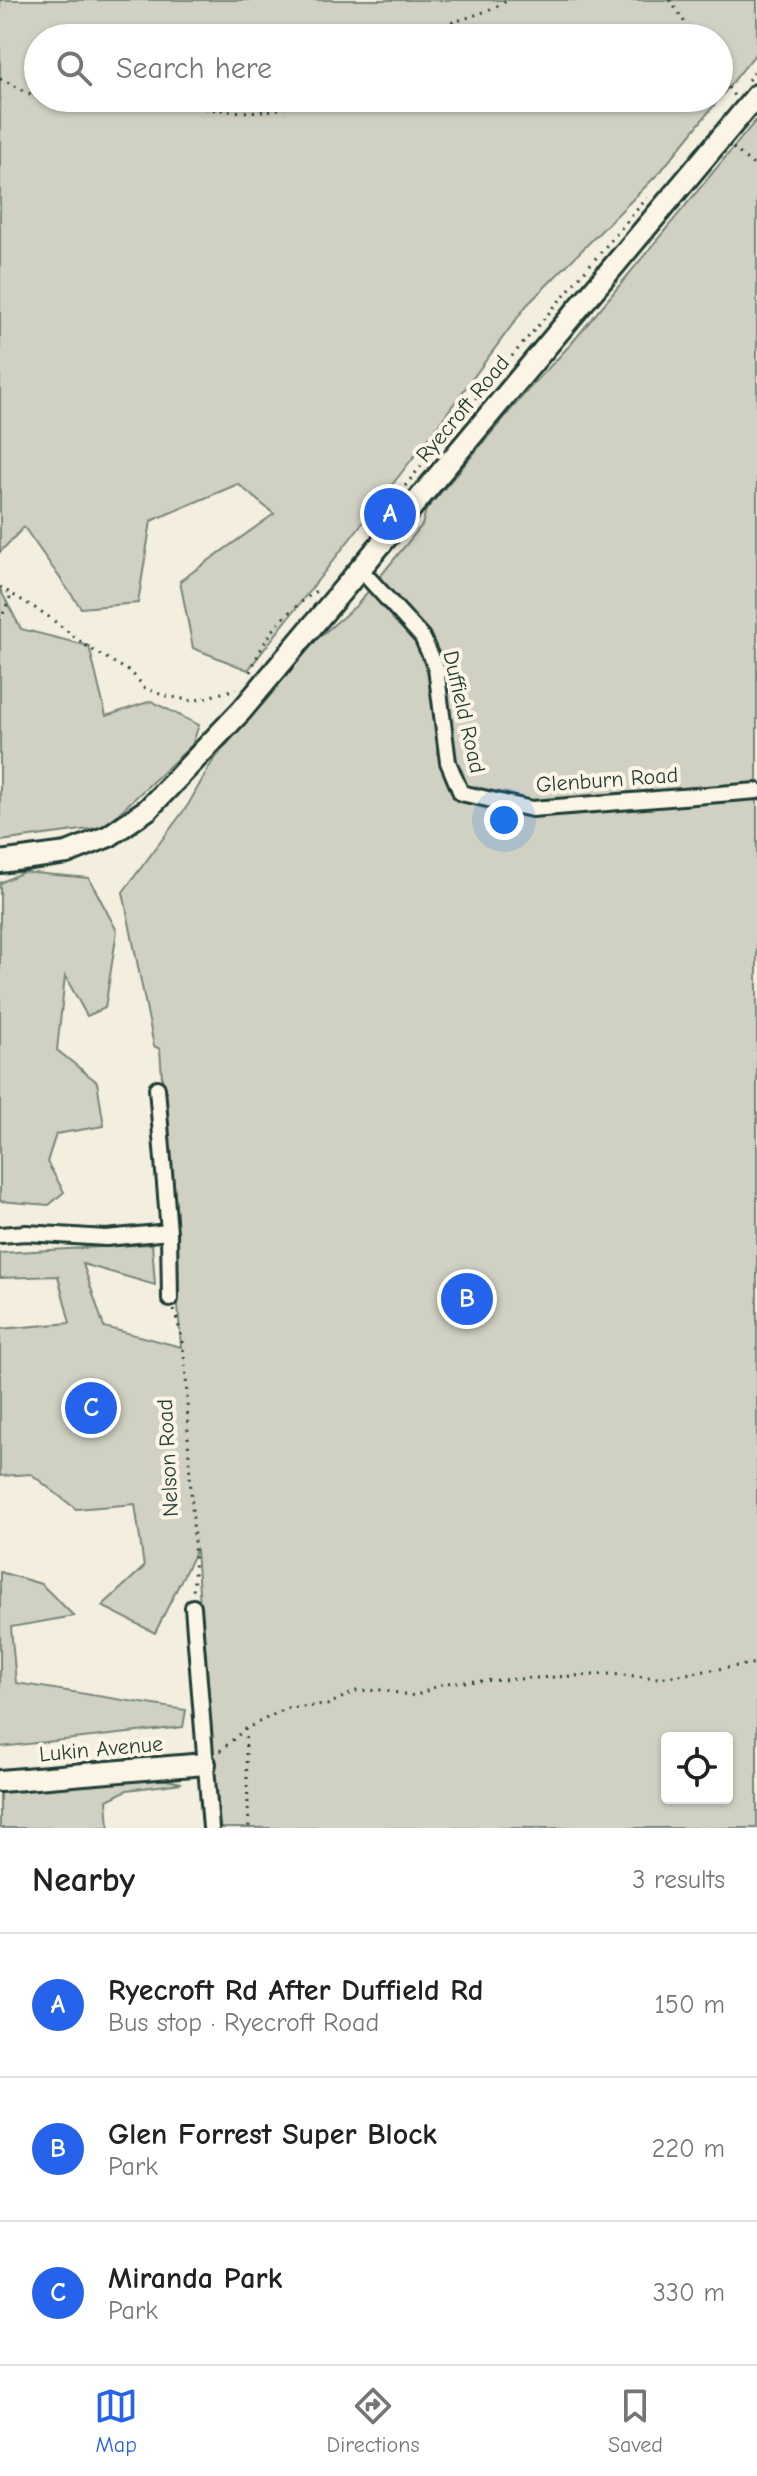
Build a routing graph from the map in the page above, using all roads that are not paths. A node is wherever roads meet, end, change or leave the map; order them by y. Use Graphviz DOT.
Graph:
graph roads {
  1 [pos="757,95"];
  2 [pos="360,569"];
  3 [pos="757,791"];
  4 [pos="461,793"];
  5 [pos="0,862"];
  6 [pos="157,1088"];
  7 [pos="169,1232"];
  8 [pos="0,1235"];
  9 [pos="170,1299"];
  10 [pos="193,1607"];
  11 [pos="205,1764"];
  12 [pos="0,1781"];
  13 [pos="211,1828"];
  1 -- 2 [label="street, Ryecroft Road"];
  2 -- 4 [label="street, Duffield Road"];
  2 -- 5 [label="street, Ryecroft Road"];
  3 -- 4 [label="street, Glenburn Road"];
  6 -- 7 [label="street"];
  7 -- 8 [label="street"];
  7 -- 9 [label="street"];
  10 -- 11 [label="street"];
  11 -- 12 [label="street, Lukin Avenue"];
  11 -- 13 [label="street"];
}
